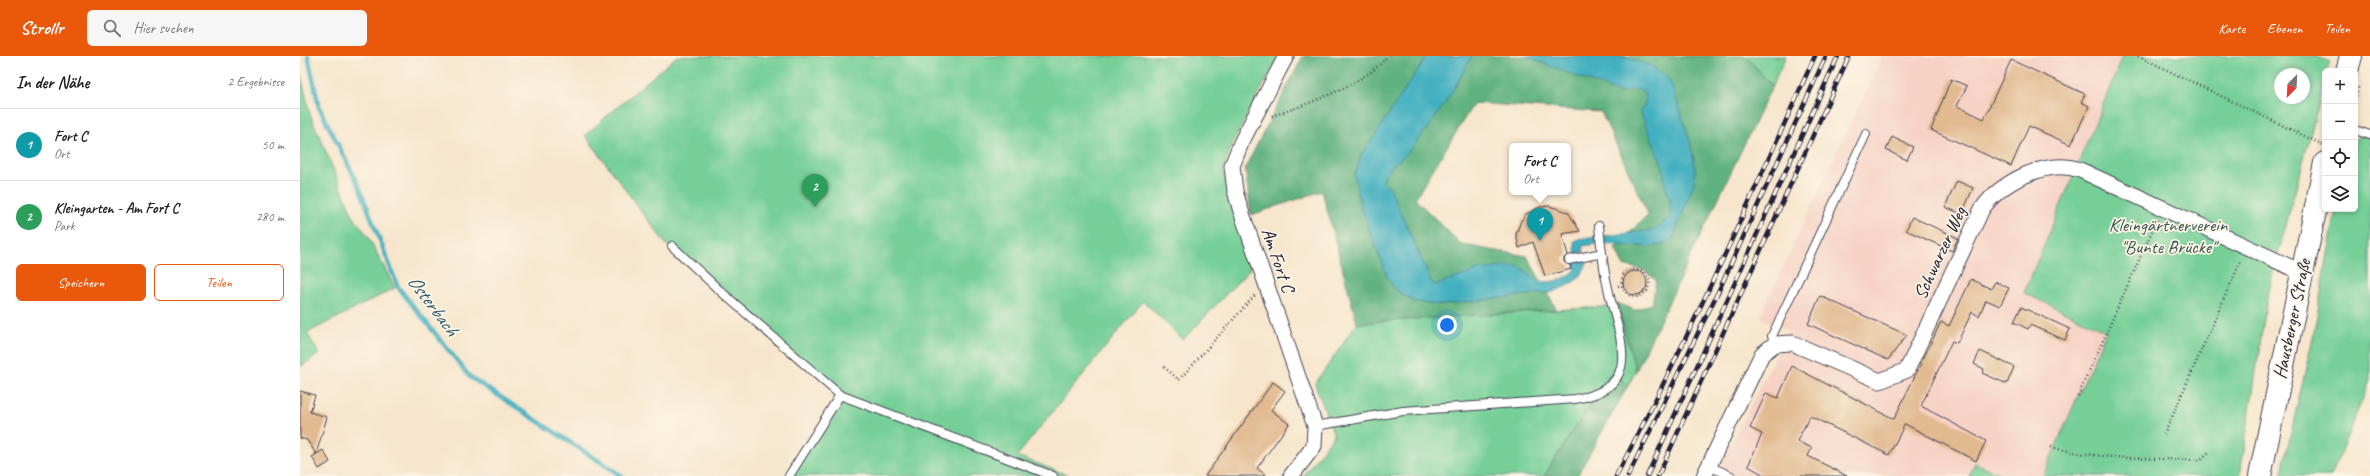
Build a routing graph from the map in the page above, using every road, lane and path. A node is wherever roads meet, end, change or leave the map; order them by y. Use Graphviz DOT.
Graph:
graph roads {
  1 [pos="1286,56"];
  2 [pos="1387,56"];
  3 [pos="2138,56"];
  4 [pos="2351,56"];
  5 [pos="2348,68"];
  6 [pos="1255,114"];
  7 [pos="2358,131"];
  8 [pos="1866,134"];
  9 [pos="2370,135"];
  10 [pos="2322,145"];
  11 [pos="2322,176"];
  12 [pos="2162,209"];
  13 [pos="1599,226"];
  14 [pos="672,246"];
  15 [pos="2246,248"];
  16 [pos="1602,250"];
  17 [pos="1569,260"];
  18 [pos="2301,272"];
  19 [pos="1622,285"];
  20 [pos="1607,287"];
  21 [pos="1267,289"];
  22 [pos="1775,344"];
  23 [pos="1164,367"];
  24 [pos="840,394"];
  25 [pos="2078,396"];
  26 [pos="1315,426"];
  27 [pos="2164,435"];
  28 [pos="2051,447"];
  29 [pos="2209,452"];
  30 [pos="1706,471"];
  31 [pos="789,476"];
  32 [pos="1053,476"];
  33 [pos="1291,476"];
  34 [pos="1731,476"];
  35 [pos="2260,476"];
  1 -- 6 [label="street, Am Fort C"];
  2 -- 6 [label="path"];
  3 -- 10 [label="path"];
  4 -- 5 [label="main road"];
  6 -- 21 [label="street, Am Fort C"];
  7 -- 9 [label="lane"];
  8 -- 22 [label="lane"];
  11 -- 18 [label="main road, Hausberger Straße"];
  12 -- 15 [label="street, Schwarzer Weg"];
  12 -- 22 [label="street, Schwarzer Weg"];
  12 -- 25 [label="path"];
  13 -- 16 [label="lane"];
  14 -- 24 [label="lane"];
  15 -- 18 [label="street, Schwarzer Weg"];
  15 -- 27 [label="path"];
  16 -- 17 [label="lane"];
  16 -- 20 [label="lane"];
  18 -- 35 [label="main road, Hausberger Straße"];
  19 -- 19 [label="path"];
  19 -- 20 [label="path"];
  20 -- 26 [label="lane"];
  21 -- 23 [label="path"];
  21 -- 26 [label="street, Am Fort C"];
  22 -- 30 [label="street"];
  24 -- 31 [label="lane"];
  24 -- 32 [label="lane"];
  26 -- 33 [label="street, Am Fort C"];
  28 -- 29 [label="path"];
  30 -- 34 [label="lane"];
}
